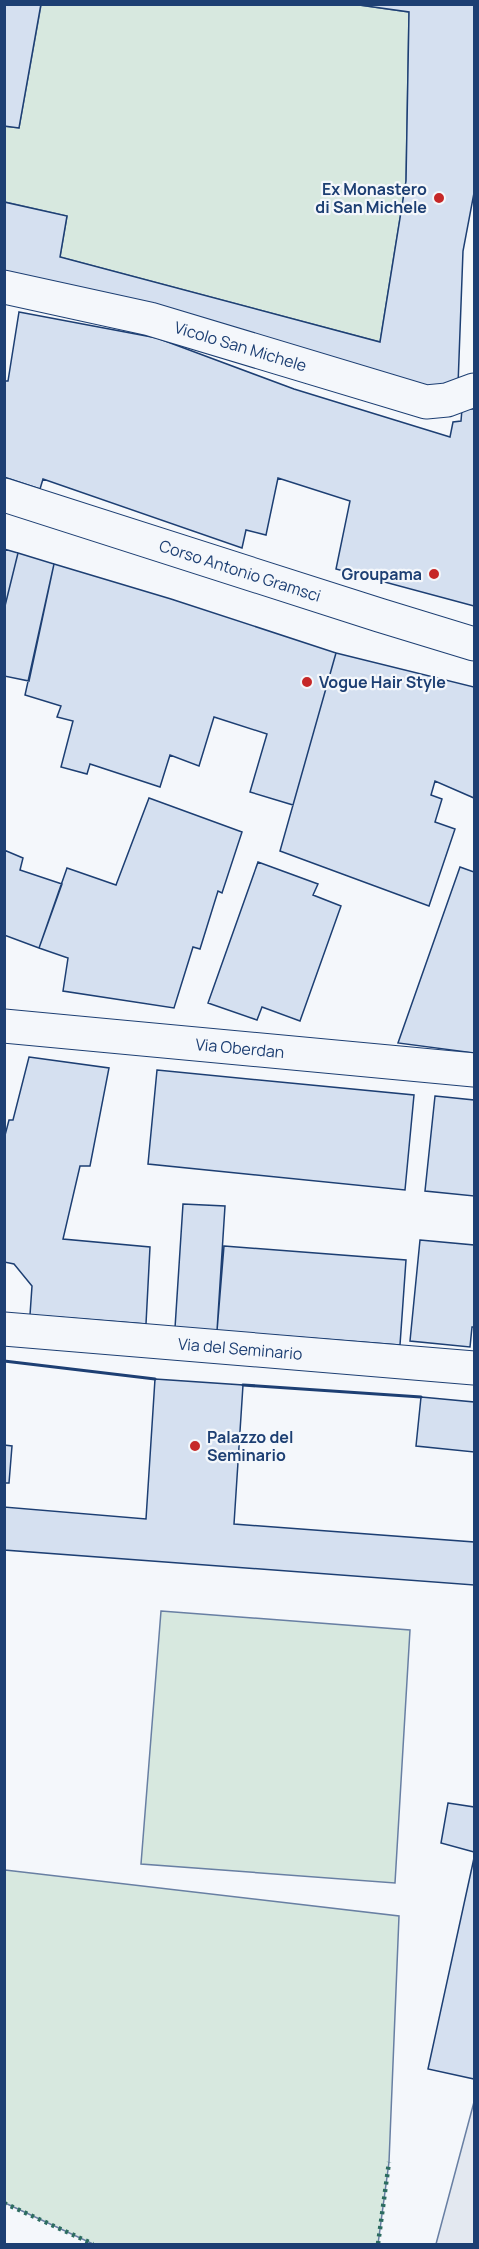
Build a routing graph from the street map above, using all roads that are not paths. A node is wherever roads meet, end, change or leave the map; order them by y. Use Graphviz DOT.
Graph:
graph roads {
  1 [pos="4,287"];
  2 [pos="474,390"];
  3 [pos="4,495"];
  4 [pos="474,644"];
  5 [pos="4,1026"];
  6 [pos="474,1070"];
  7 [pos="4,1329"];
  8 [pos="474,1368"];
  1 -- 2 [label="street, Vicolo San Michele"];
  3 -- 4 [label="street, Corso Antonio Gramsci"];
  5 -- 6 [label="street, Via Oberdan"];
  7 -- 8 [label="street, Via del Seminario"];
}
